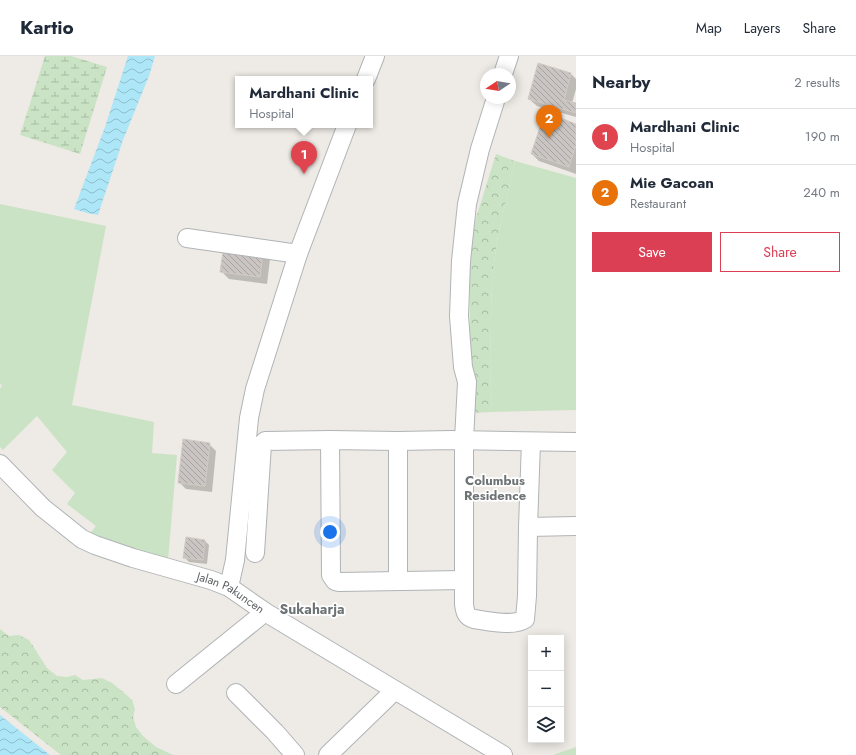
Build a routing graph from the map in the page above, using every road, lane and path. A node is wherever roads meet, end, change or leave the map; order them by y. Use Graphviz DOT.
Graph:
graph roads {
  1 [pos="375,56"];
  2 [pos="367,76"];
  3 [pos="494,104"];
  4 [pos="346,128"];
  5 [pos="187,238"];
  6 [pos="298,254"];
  7 [pos="330,440"];
  8 [pos="458,440"];
  9 [pos="398,442"];
  10 [pos="531,442"];
  11 [pos="576,442"];
  12 [pos="0,464"];
  13 [pos="528,526"];
  14 [pos="576,526"];
  15 [pos="255,553"];
  16 [pos="464,580"];
  17 [pos="398,581"];
  18 [pos="229,588"];
  19 [pos="265,612"];
  20 [pos="176,684"];
  21 [pos="394,691"];
  22 [pos="236,693"];
  23 [pos="492,752"];
  24 [pos="295,755"];
  25 [pos="328,755"];
  1 -- 2 [label="street"];
  3 -- 8 [label="street"];
  4 -- 6 [label="street"];
  5 -- 6 [label="street"];
  6 -- 18 [label="street"];
  7 -- 9 [label="street"];
  7 -- 15 [label="street"];
  7 -- 17 [label="street"];
  8 -- 9 [label="street"];
  8 -- 10 [label="street"];
  8 -- 16 [label="street"];
  9 -- 17 [label="street"];
  10 -- 11 [label="street"];
  10 -- 13 [label="street"];
  12 -- 18 [label="street, Jalan Pakuncen"];
  13 -- 14 [label="street"];
  13 -- 16 [label="street"];
  16 -- 17 [label="street"];
  18 -- 19 [label="street, Jalan Pakuncen"];
  19 -- 20 [label="street"];
  19 -- 21 [label="street, Jalan Pakuncen"];
  21 -- 23 [label="street, Jalan Pakuncen"];
  21 -- 25 [label="street"];
  22 -- 24 [label="street"];
}
